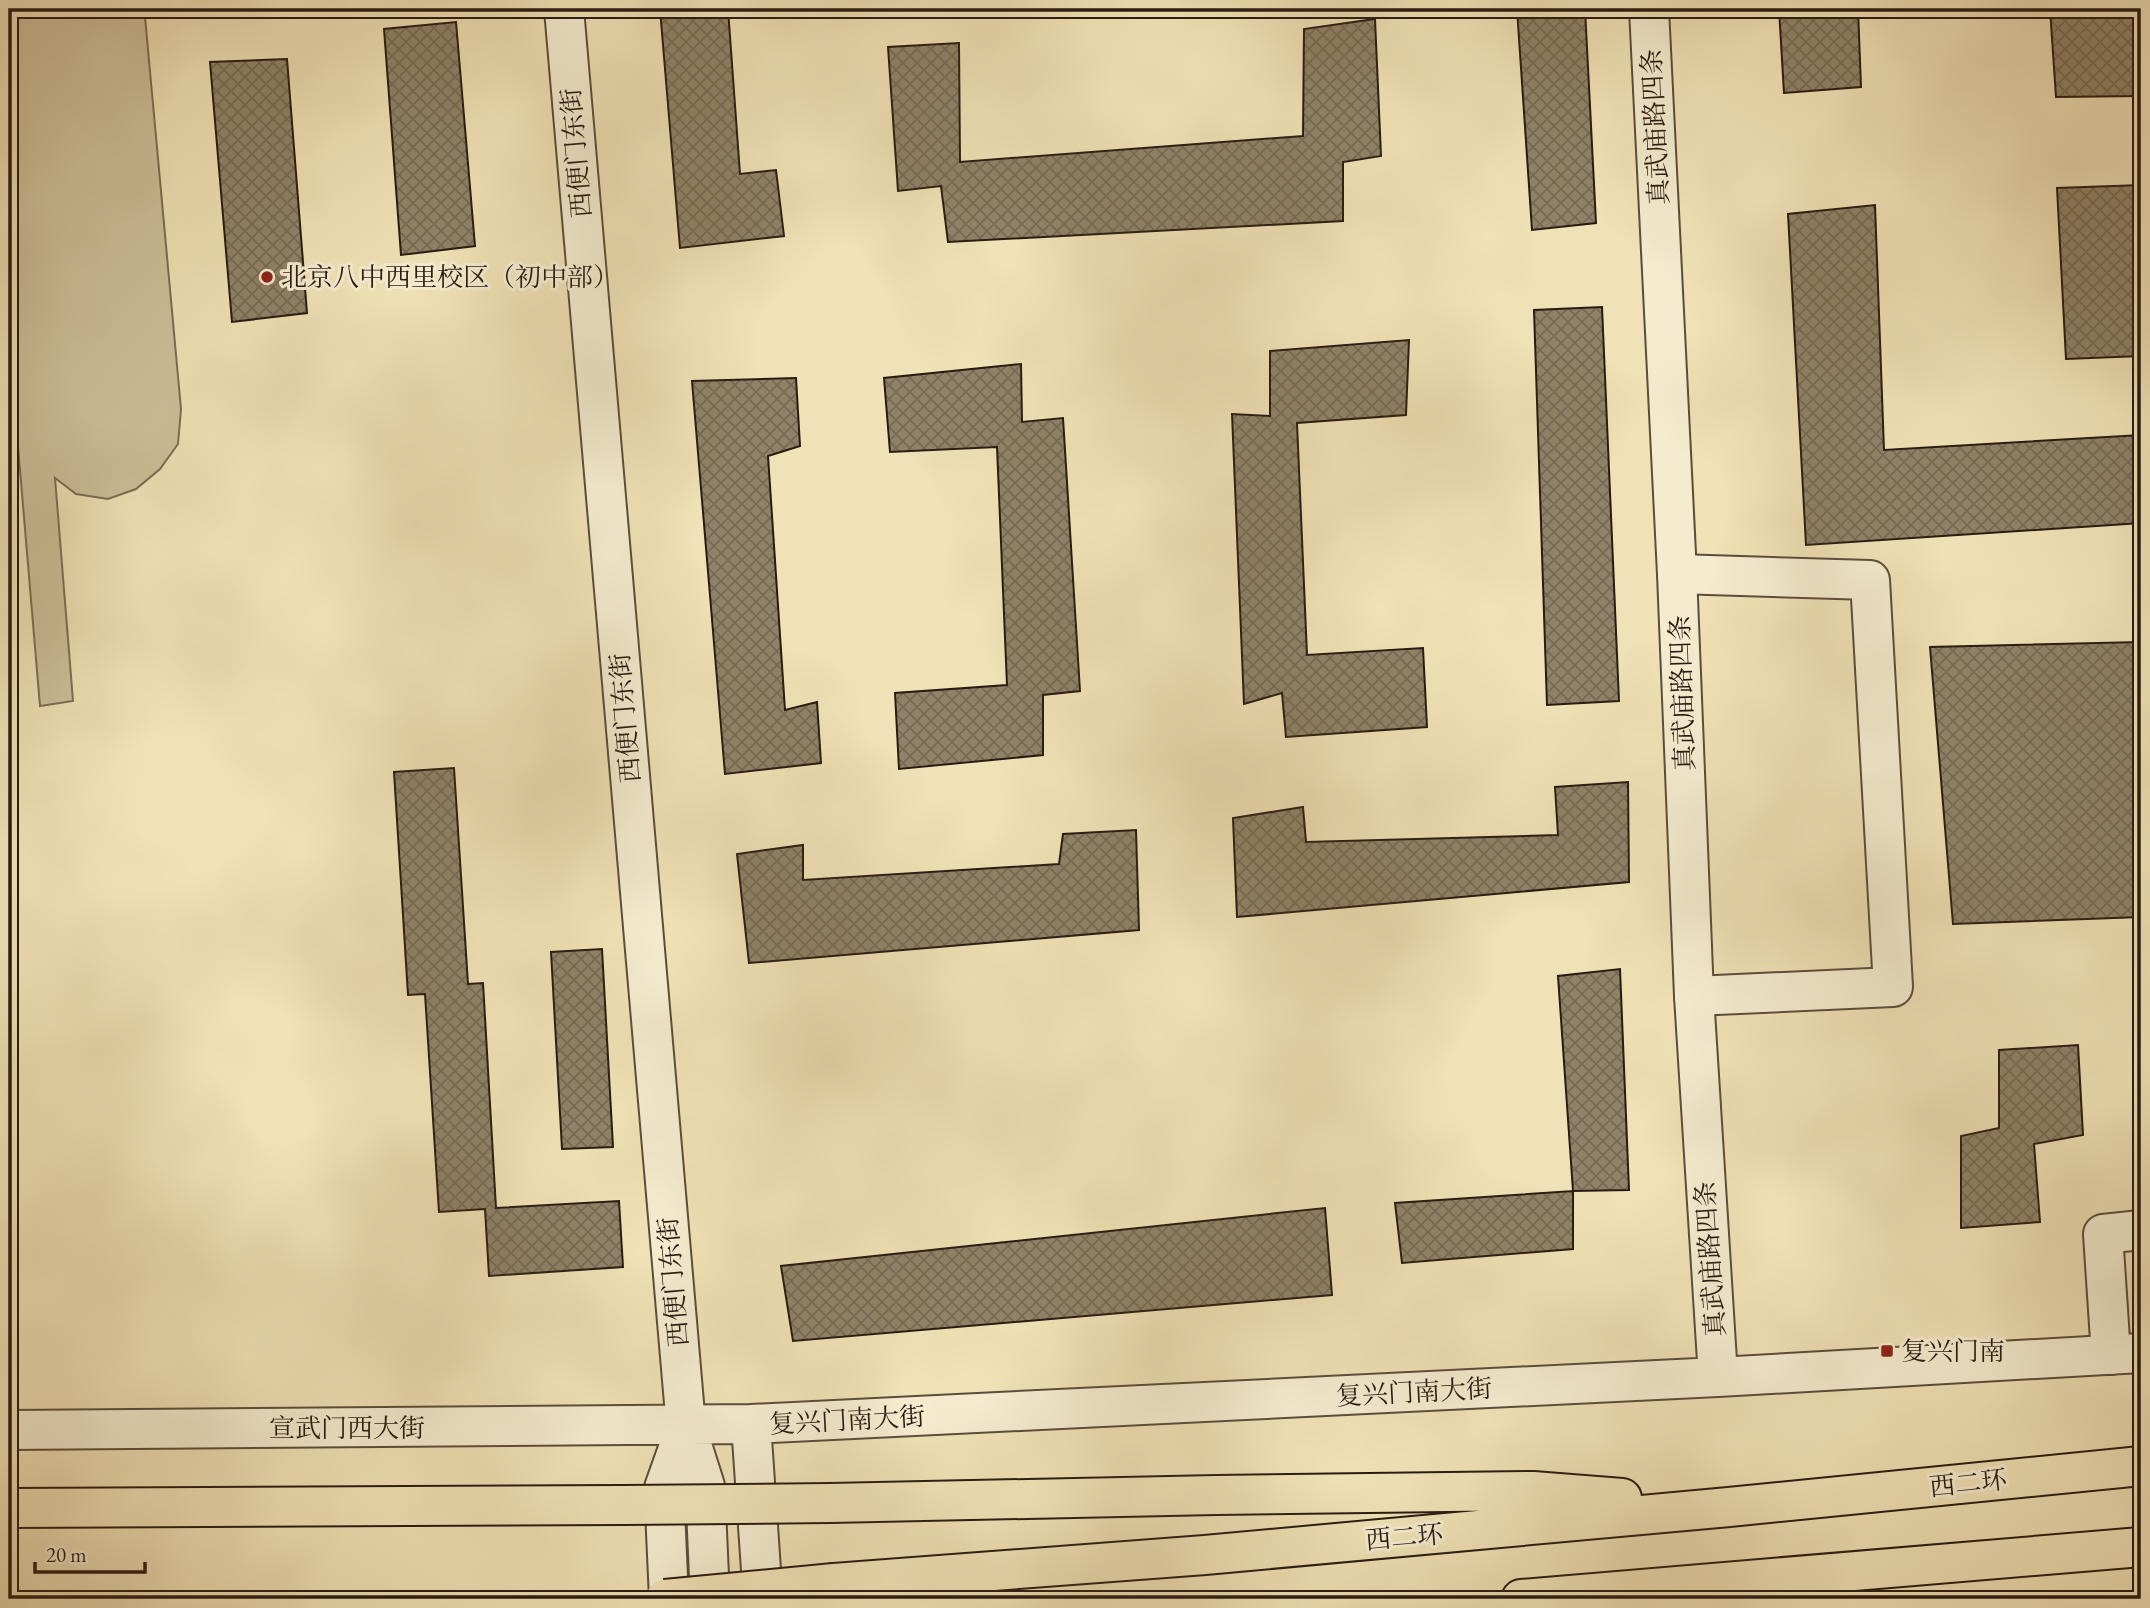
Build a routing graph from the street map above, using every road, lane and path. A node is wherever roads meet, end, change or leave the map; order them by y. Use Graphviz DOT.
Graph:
graph roads {
  1 [pos="564,9"];
  2 [pos="1649,9"];
  3 [pos="1677,574"];
  4 [pos="1694,996"];
  5 [pos="2141,1230"];
  6 [pos="2126,1354"];
  7 [pos="1717,1377"];
  8 [pos="751,1424"];
  9 [pos="686,1426"];
  10 [pos="9,1430"];
  11 [pos="2141,1466"];
  12 [pos="1729,1507"];
  13 [pos="9,1508"];
  14 [pos="2141,1547"];
  15 [pos="1644,1589"];
  16 [pos="667,1599"];
  17 [pos="710,1599"];
  18 [pos="763,1599"];
  19 [pos="1521,1599"];
  20 [pos="1600,1599"];
  1 -- 9 [label="street, 西便门东街"];
  2 -- 3 [label="street, 真武庙路四条"];
  3 -- 4 [label="street, 真武庙路四条"];
  3 -- 4 [label="street"];
  4 -- 7 [label="street, 真武庙路四条"];
  5 -- 6 [label="street"];
  6 -- 7 [label="street, 复兴门南大街"];
  7 -- 8 [label="street, 复兴门南大街"];
  8 -- 9 [label="street, 复兴门南大街"];
  8 -- 18 [label="street"];
  9 -- 10 [label="street, 宣武门西大街"];
  9 -- 16 [label="street, 西便门东街"];
  9 -- 17 [label="street, 西便门东街"];
  11 -- 12 [label="highway, 西二环"];
  12 -- 13 [label="highway, bridge"];
  12 -- 16 [label="highway, 西二环, bridge"];
  14 -- 15 [label="highway"];
  15 -- 19 [label="highway"];
  15 -- 20 [label="highway"];
}
